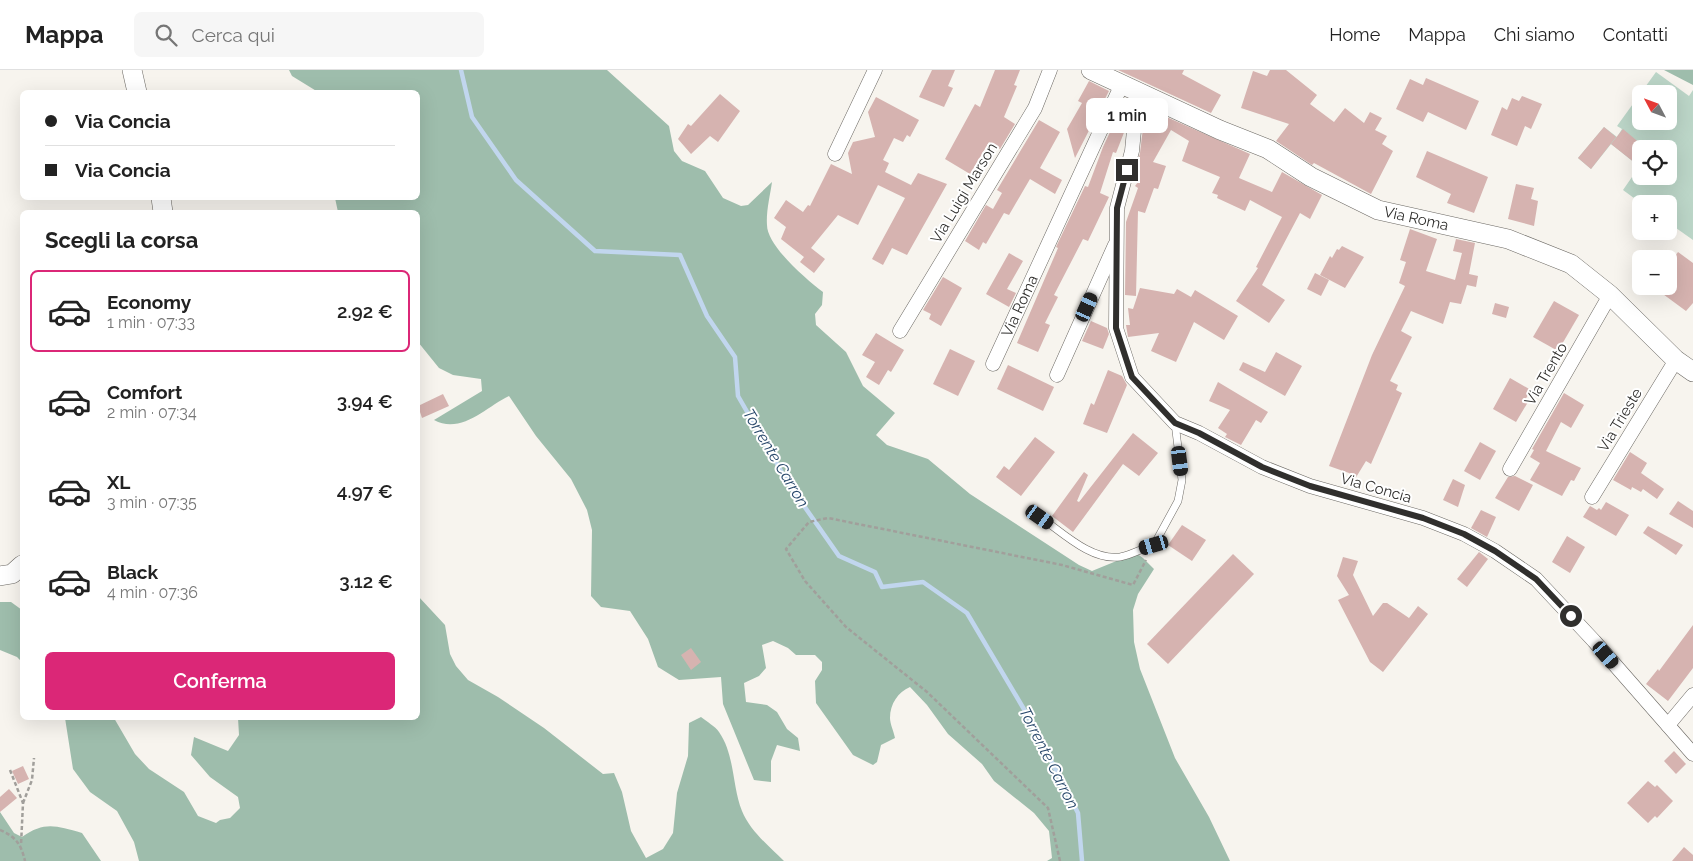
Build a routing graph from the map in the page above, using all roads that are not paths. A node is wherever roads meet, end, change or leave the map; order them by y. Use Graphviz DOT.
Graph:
graph roads {
  1 [pos="132,70"];
  2 [pos="875,70"];
  3 [pos="1050,70"];
  4 [pos="1091,70"];
  5 [pos="1122,84"];
  6 [pos="137,90"];
  7 [pos="1142,94"];
  8 [pos="835,154"];
  9 [pos="1117,239"];
  10 [pos="1610,295"];
  11 [pos="900,331"];
  12 [pos="1676,360"];
  13 [pos="993,364"];
  14 [pos="1693,372"];
  15 [pos="1057,375"];
  16 [pos="1175,423"];
  17 [pos="1510,469"];
  18 [pos="1592,497"];
  19 [pos="1040,517"];
  20 [pos="20,566"];
  21 [pos="0,576"];
  22 [pos="1693,695"];
  23 [pos="1668,725"];
  24 [pos="1693,754"];
  1 -- 6 [label="main road"];
  2 -- 8 [label="street"];
  3 -- 11 [label="street, Via Luigi Marson"];
  4 -- 5 [label="main road, Via Roma"];
  5 -- 7 [label="main road, Via Roma"];
  5 -- 13 [label="street, Via Roma"];
  7 -- 9 [label="street, Via Concia"];
  7 -- 10 [label="main road, Via Roma"];
  9 -- 15 [label="street, Via Concia"];
  9 -- 16 [label="street, Via Concia"];
  10 -- 12 [label="main road, Via Roma"];
  10 -- 17 [label="street, Via Trento"];
  12 -- 14 [label="main road, Via Roma"];
  12 -- 18 [label="street, Via Trieste"];
  16 -- 19 [label="lane"];
  16 -- 23 [label="street, Via Concia"];
  20 -- 21 [label="main road"];
  22 -- 23 [label="street"];
  23 -- 24 [label="street, Via Concia"];
}
